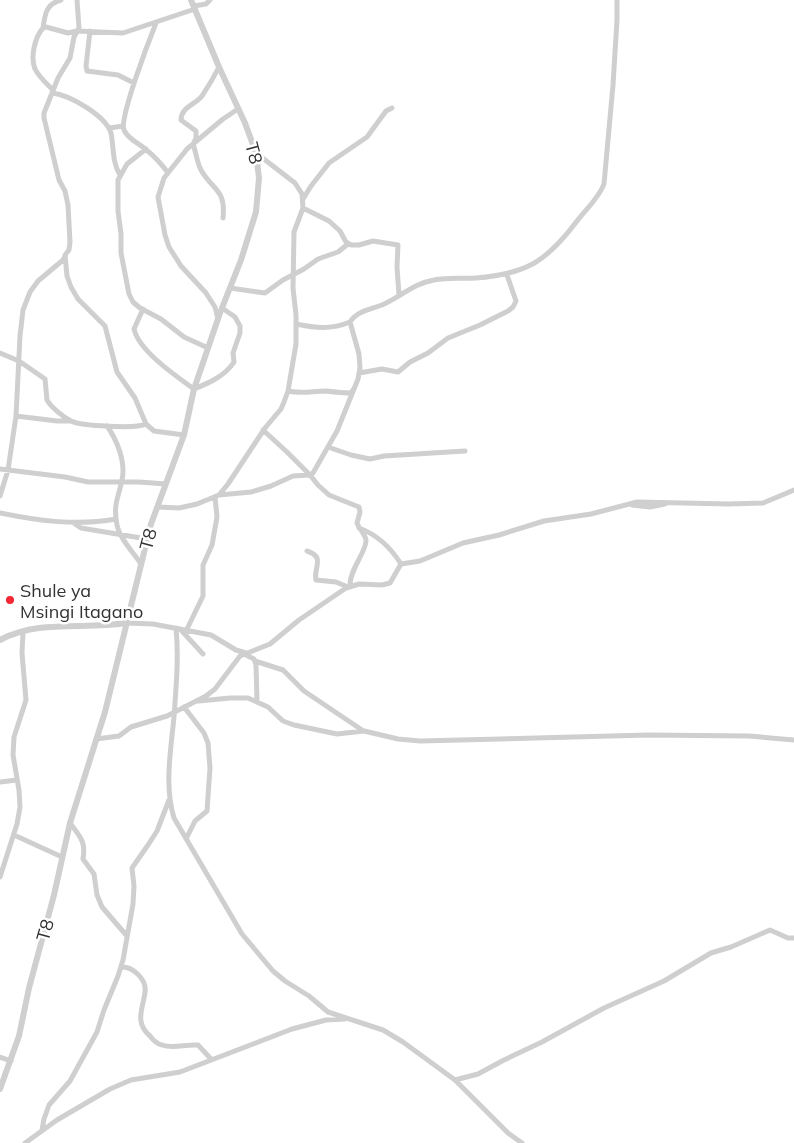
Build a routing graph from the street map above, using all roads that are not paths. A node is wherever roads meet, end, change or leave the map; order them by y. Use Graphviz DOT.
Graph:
graph roads {
  1 [pos="60,0"];
  2 [pos="77,0"];
  3 [pos="210,0"];
  4 [pos="617,0"];
  5 [pos="193,5"];
  6 [pos="156,23"];
  7 [pos="43,28"];
  8 [pos="77,31"];
  9 [pos="90,31"];
  10 [pos="218,67"];
  11 [pos="134,83"];
  12 [pos="53,92"];
  13 [pos="392,108"];
  14 [pos="238,109"];
  15 [pos="123,126"];
  16 [pos="109,128"];
  17 [pos="194,144"];
  18 [pos="146,150"];
  19 [pos="256,153"];
  20 [pos="168,173"];
  21 [pos="120,175"];
  22 [pos="303,200"];
  23 [pos="303,208"];
  24 [pos="223,218"];
  25 [pos="348,244"];
  26 [pos="65,255"];
  27 [pos="293,274"];
  28 [pos="507,275"];
  29 [pos="230,288"];
  30 [pos="399,295"];
  31 [pos="222,308"];
  32 [pos="143,309"];
  33 [pos="218,318"];
  34 [pos="350,322"];
  35 [pos="296,324"];
  36 [pos="208,348"];
  37 [pos="0,352"];
  38 [pos="19,361"];
  39 [pos="360,373"];
  40 [pos="194,389"];
  41 [pos="354,390"];
  42 [pos="288,391"];
  43 [pos="16,416"];
  44 [pos="70,421"];
  45 [pos="146,424"];
  46 [pos="107,426"];
  47 [pos="263,430"];
  48 [pos="184,435"];
  49 [pos="328,447"];
  50 [pos="465,451"];
  51 [pos="0,469"];
  52 [pos="8,470"];
  53 [pos="310,475"];
  54 [pos="122,482"];
  55 [pos="166,484"];
  56 [pos="794,490"];
  57 [pos="0,496"];
  58 [pos="217,496"];
  59 [pos="158,507"];
  60 [pos="0,513"];
  61 [pos="116,519"];
  62 [pos="75,523"];
  63 [pos="359,528"];
  64 [pos="121,535"];
  65 [pos="147,539"];
  66 [pos="307,551"];
  67 [pos="141,564"];
  68 [pos="401,564"];
  69 [pos="349,586"];
  70 [pos="126,623"];
  71 [pos="178,628"];
  72 [pos="187,630"];
  73 [pos="23,632"];
  74 [pos="0,640"];
  75 [pos="258,649"];
  76 [pos="203,654"];
  77 [pos="245,654"];
  78 [pos="254,660"];
  79 [pos="196,701"];
  80 [pos="257,701"];
  81 [pos="184,706"];
  82 [pos="174,711"];
  83 [pos="364,731"];
  84 [pos="96,739"];
  85 [pos="794,740"];
  86 [pos="17,780"];
  87 [pos="0,782"];
  88 [pos="169,799"];
  89 [pos="70,823"];
  90 [pos="14,834"];
  91 [pos="186,839"];
  92 [pos="62,857"];
  93 [pos="0,877"];
  94 [pos="127,936"];
  95 [pos="794,938"];
  96 [pos="121,967"];
  97 [pos="349,1019"];
  98 [pos="0,1057"];
  99 [pos="211,1059"];
  100 [pos="11,1061"];
  101 [pos="455,1080"];
  102 [pos="0,1089"];
  103 [pos="42,1130"];
  104 [pos="25,1143"];
  105 [pos="522,1143"];
  1 -- 7 [label="street"];
  2 -- 8 [label="street"];
  3 -- 5 [label="street"];
  4 -- 28 [label="street"];
  5 -- 6 [label="street"];
  5 -- 10 [label="street, T8"];
  6 -- 9 [label="street"];
  6 -- 11 [label="street"];
  7 -- 8 [label="street"];
  7 -- 12 [label="street"];
  8 -- 9 [label="street"];
  8 -- 12 [label="street"];
  9 -- 11 [label="street"];
  10 -- 14 [label="street, T8"];
  10 -- 17 [label="street"];
  11 -- 15 [label="street"];
  12 -- 16 [label="street"];
  12 -- 26 [label="street"];
  13 -- 22 [label="street"];
  14 -- 17 [label="street"];
  14 -- 19 [label="street, T8"];
  15 -- 16 [label="street"];
  15 -- 18 [label="street"];
  16 -- 21 [label="street"];
  17 -- 20 [label="street"];
  17 -- 24 [label="street"];
  18 -- 20 [label="street"];
  18 -- 21 [label="street"];
  19 -- 22 [label="street"];
  19 -- 29 [label="street, T8"];
  20 -- 33 [label="street"];
  21 -- 32 [label="street"];
  22 -- 23 [label="street"];
  23 -- 25 [label="street"];
  23 -- 27 [label="street"];
  25 -- 27 [label="street"];
  25 -- 30 [label="street"];
  26 -- 38 [label="street"];
  26 -- 45 [label="street"];
  27 -- 29 [label="street"];
  27 -- 35 [label="street"];
  28 -- 30 [label="street"];
  28 -- 39 [label="street"];
  29 -- 31 [label="street, T8"];
  30 -- 34 [label="street"];
  31 -- 33 [label="street, T8"];
  31 -- 40 [label="street"];
  32 -- 36 [label="street"];
  32 -- 40 [label="street"];
  33 -- 36 [label="street, T8"];
  34 -- 35 [label="street"];
  34 -- 39 [label="street"];
  35 -- 42 [label="street"];
  36 -- 40 [label="street, T8"];
  37 -- 38 [label="street"];
  38 -- 43 [label="street"];
  38 -- 44 [label="street"];
  39 -- 41 [label="street"];
  40 -- 48 [label="street, T8"];
  41 -- 42 [label="street"];
  41 -- 49 [label="street"];
  42 -- 47 [label="street"];
  43 -- 44 [label="street"];
  43 -- 52 [label="street"];
  44 -- 46 [label="street"];
  45 -- 46 [label="street"];
  45 -- 48 [label="street"];
  46 -- 54 [label="street"];
  47 -- 53 [label="street"];
  47 -- 58 [label="street"];
  48 -- 55 [label="street, T8"];
  49 -- 50 [label="street"];
  49 -- 53 [label="street"];
  51 -- 52 [label="street"];
  52 -- 54 [label="street"];
  52 -- 57 [label="street"];
  53 -- 58 [label="street"];
  53 -- 63 [label="street"];
  54 -- 55 [label="street"];
  54 -- 61 [label="street"];
  55 -- 59 [label="street, T8"];
  56 -- 68 [label="street"];
  58 -- 59 [label="street"];
  58 -- 72 [label="street"];
  59 -- 65 [label="street, T8"];
  60 -- 62 [label="street"];
  61 -- 62 [label="street"];
  61 -- 64 [label="street"];
  62 -- 64 [label="street"];
  63 -- 68 [label="street"];
  63 -- 69 [label="street"];
  64 -- 65 [label="street"];
  64 -- 67 [label="street"];
  65 -- 67 [label="street, T8"];
  66 -- 69 [label="street"];
  67 -- 70 [label="street, T8"];
  68 -- 69 [label="street"];
  69 -- 75 [label="street"];
  70 -- 71 [label="street"];
  70 -- 73 [label="street"];
  70 -- 84 [label="street, T8"];
  71 -- 72 [label="street"];
  71 -- 76 [label="street"];
  71 -- 82 [label="street"];
  72 -- 77 [label="street"];
  73 -- 74 [label="street"];
  73 -- 86 [label="street"];
  75 -- 77 [label="street"];
  75 -- 78 [label="street"];
  77 -- 78 [label="street"];
  77 -- 79 [label="street"];
  78 -- 80 [label="street"];
  78 -- 83 [label="street"];
  79 -- 80 [label="street"];
  79 -- 81 [label="street"];
  80 -- 83 [label="street"];
  81 -- 82 [label="street"];
  81 -- 91 [label="street"];
  82 -- 84 [label="street"];
  82 -- 88 [label="street"];
  83 -- 85 [label="street"];
  84 -- 89 [label="street, T8"];
  86 -- 87 [label="street"];
  86 -- 90 [label="street"];
  88 -- 91 [label="street"];
  88 -- 94 [label="street"];
  89 -- 92 [label="street, T8"];
  89 -- 94 [label="street"];
  90 -- 92 [label="street"];
  90 -- 93 [label="street"];
  91 -- 97 [label="street"];
  92 -- 100 [label="street, T8"];
  94 -- 96 [label="street"];
  95 -- 101 [label="street"];
  96 -- 99 [label="street"];
  96 -- 103 [label="street"];
  97 -- 99 [label="street"];
  97 -- 101 [label="street"];
  98 -- 100 [label="street"];
  99 -- 103 [label="street"];
  100 -- 102 [label="street, T8"];
  101 -- 105 [label="street"];
  103 -- 104 [label="street"];
}
